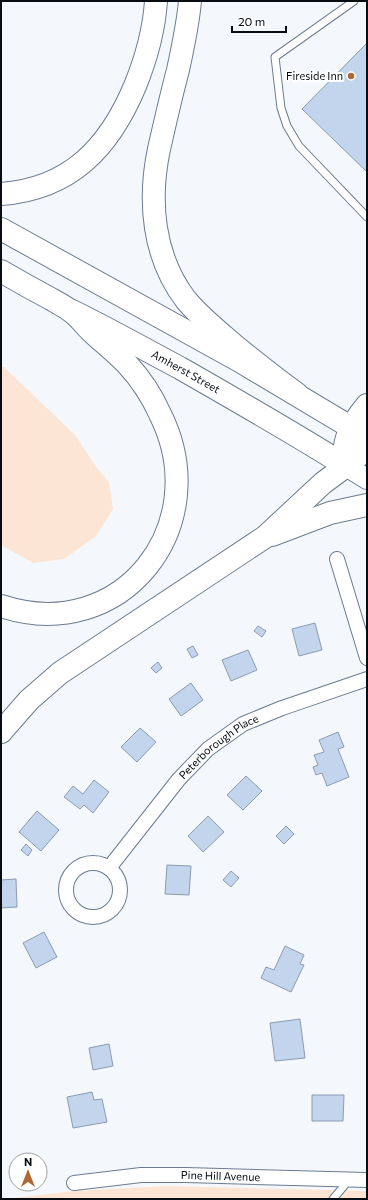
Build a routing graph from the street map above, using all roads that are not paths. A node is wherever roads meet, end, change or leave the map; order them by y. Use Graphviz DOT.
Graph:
graph roads {
  1 [pos="156,1"];
  2 [pos="190,1"];
  3 [pos="354,1"];
  4 [pos="1,194"];
  5 [pos="367,217"];
  6 [pos="1,229"];
  7 [pos="1,271"];
  8 [pos="72,311"];
  9 [pos="296,394"];
  10 [pos="367,405"];
  11 [pos="359,432"];
  12 [pos="367,449"];
  13 [pos="346,466"];
  14 [pos="367,479"];
  15 [pos="367,505"];
  16 [pos="265,538"];
  17 [pos="337,559"];
  18 [pos="1,606"];
  19 [pos="367,658"];
  20 [pos="367,679"];
  21 [pos="1,732"];
  22 [pos="109,868"];
  23 [pos="349,1180"];
  24 [pos="367,1180"];
  25 [pos="74,1183"];
  26 [pos="333,1199"];
  1 -- 4 [label="main road"];
  2 -- 9 [label="main road"];
  3 -- 5 [label="lane"];
  6 -- 9 [label="main road"];
  7 -- 8 [label="main road, Amherst Street"];
  8 -- 13 [label="main road, Amherst Street"];
  8 -- 18 [label="main road"];
  9 -- 11 [label="main road"];
  10 -- 11 [label="main road"];
  11 -- 13 [label="main road"];
  12 -- 13 [label="main road"];
  13 -- 14 [label="main road, Amherst Street"];
  13 -- 16 [label="main road"];
  15 -- 16 [label="main road"];
  16 -- 21 [label="main road"];
  17 -- 19 [label="street"];
  20 -- 22 [label="street, Peterborough Place"];
  23 -- 24 [label="street, Pine Hill Avenue"];
  23 -- 25 [label="street, Pine Hill Avenue"];
  23 -- 26 [label="lane"];
}
